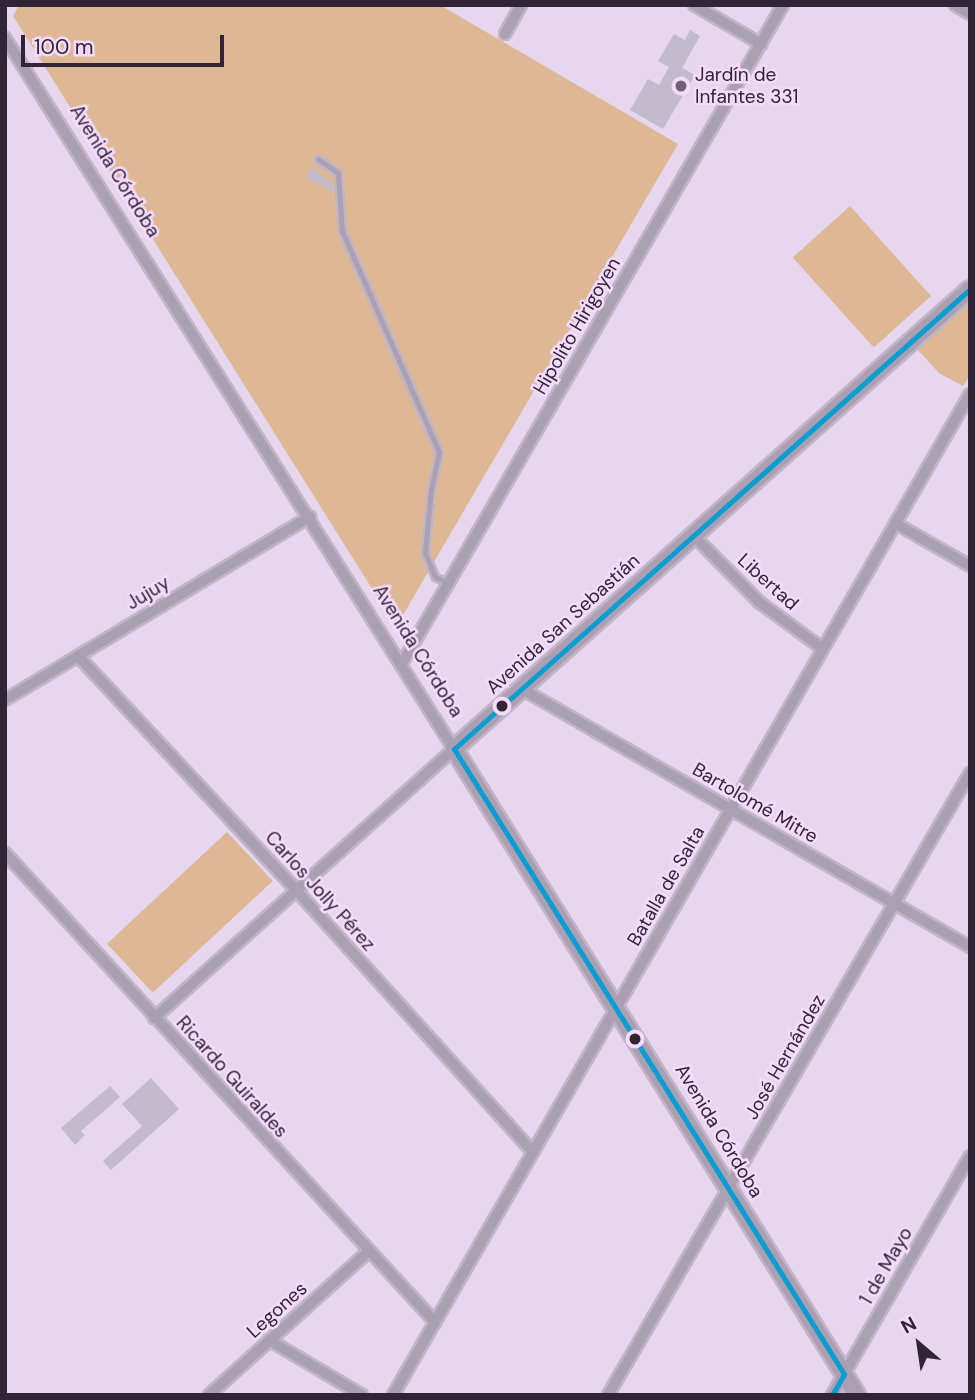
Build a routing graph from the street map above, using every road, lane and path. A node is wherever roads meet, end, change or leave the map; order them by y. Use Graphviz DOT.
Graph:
graph roads {
  1 [pos="521,5"];
  2 [pos="694,5"];
  3 [pos="783,5"];
  4 [pos="955,5"];
  5 [pos="970,14"];
  6 [pos="505,34"];
  7 [pos="5,38"];
  8 [pos="761,44"];
  9 [pos="318,159"];
  10 [pos="970,289"];
  11 [pos="970,394"];
  12 [pos="310,517"];
  13 [pos="895,523"];
  14 [pos="694,536"];
  15 [pos="970,565"];
  16 [pos="449,583"];
  17 [pos="823,649"];
  18 [pos="78,656"];
  19 [pos="401,665"];
  20 [pos="522,689"];
  21 [pos="5,700"];
  22 [pos="454,749"];
  23 [pos="970,774"];
  24 [pos="731,809"];
  25 [pos="5,853"];
  26 [pos="296,890"];
  27 [pos="894,904"];
  28 [pos="970,947"];
  29 [pos="617,1006"];
  30 [pos="154,1018"];
  31 [pos="533,1153"];
  32 [pos="969,1158"];
  33 [pos="729,1188"];
  34 [pos="368,1252"];
  35 [pos="435,1322"];
  36 [pos="269,1340"];
  37 [pos="844,1374"];
  38 [pos="209,1395"];
  39 [pos="362,1395"];
  40 [pos="393,1395"];
  41 [pos="608,1395"];
  42 [pos="832,1395"];
  43 [pos="857,1395"];
  1 -- 6 [label="street"];
  2 -- 8 [label="street"];
  3 -- 8 [label="street, Hipolito Hirigoyen"];
  4 -- 5 [label="street"];
  7 -- 12 [label="street, Avenida Córdoba"];
  8 -- 16 [label="street, Hipolito Hirigoyen"];
  9 -- 16 [label="lane"];
  10 -- 14 [label="street, Avenida San Sebastián"];
  11 -- 13 [label="street, Batalla de Salta"];
  12 -- 18 [label="street, Jujuy"];
  12 -- 19 [label="street, Avenida Córdoba"];
  13 -- 15 [label="street"];
  13 -- 17 [label="street, Batalla de Salta"];
  14 -- 17 [label="street, Libertad"];
  14 -- 20 [label="street, Avenida San Sebastián"];
  16 -- 19 [label="street, Hipolito Hirigoyen"];
  17 -- 24 [label="street, Batalla de Salta"];
  18 -- 21 [label="street, Jujuy"];
  18 -- 26 [label="street, Carlos Jolly Pérez"];
  19 -- 22 [label="street, Avenida Córdoba"];
  20 -- 22 [label="street, Avenida San Sebastián"];
  20 -- 24 [label="street, Bartolomé Mitre"];
  22 -- 26 [label="street, Avenida San Sebastián"];
  22 -- 29 [label="street, Avenida Córdoba"];
  23 -- 27 [label="street, José Hernández"];
  24 -- 27 [label="street, Bartolomé Mitre"];
  24 -- 29 [label="street, Batalla de Salta"];
  25 -- 30 [label="street, Ricardo Guiraldes"];
  26 -- 30 [label="street, Avenida San Sebastián"];
  26 -- 31 [label="street, Carlos Jolly Pérez"];
  27 -- 28 [label="street, Bartolomé Mitre"];
  27 -- 33 [label="street, José Hernández"];
  29 -- 31 [label="street, Batalla de Salta"];
  29 -- 33 [label="street, Avenida Córdoba"];
  30 -- 34 [label="street, Ricardo Guiraldes"];
  31 -- 35 [label="street, Batalla de Salta"];
  32 -- 37 [label="street, 1 de Mayo"];
  33 -- 37 [label="street, Avenida Córdoba"];
  33 -- 41 [label="street, José Hernández"];
  34 -- 35 [label="street, Ricardo Guiraldes"];
  34 -- 36 [label="street, Legones"];
  35 -- 40 [label="street, Batalla de Salta"];
  36 -- 38 [label="street, Legones"];
  36 -- 39 [label="street"];
  37 -- 42 [label="street, 1 de Mayo"];
  37 -- 43 [label="street, Avenida Córdoba"];
}
